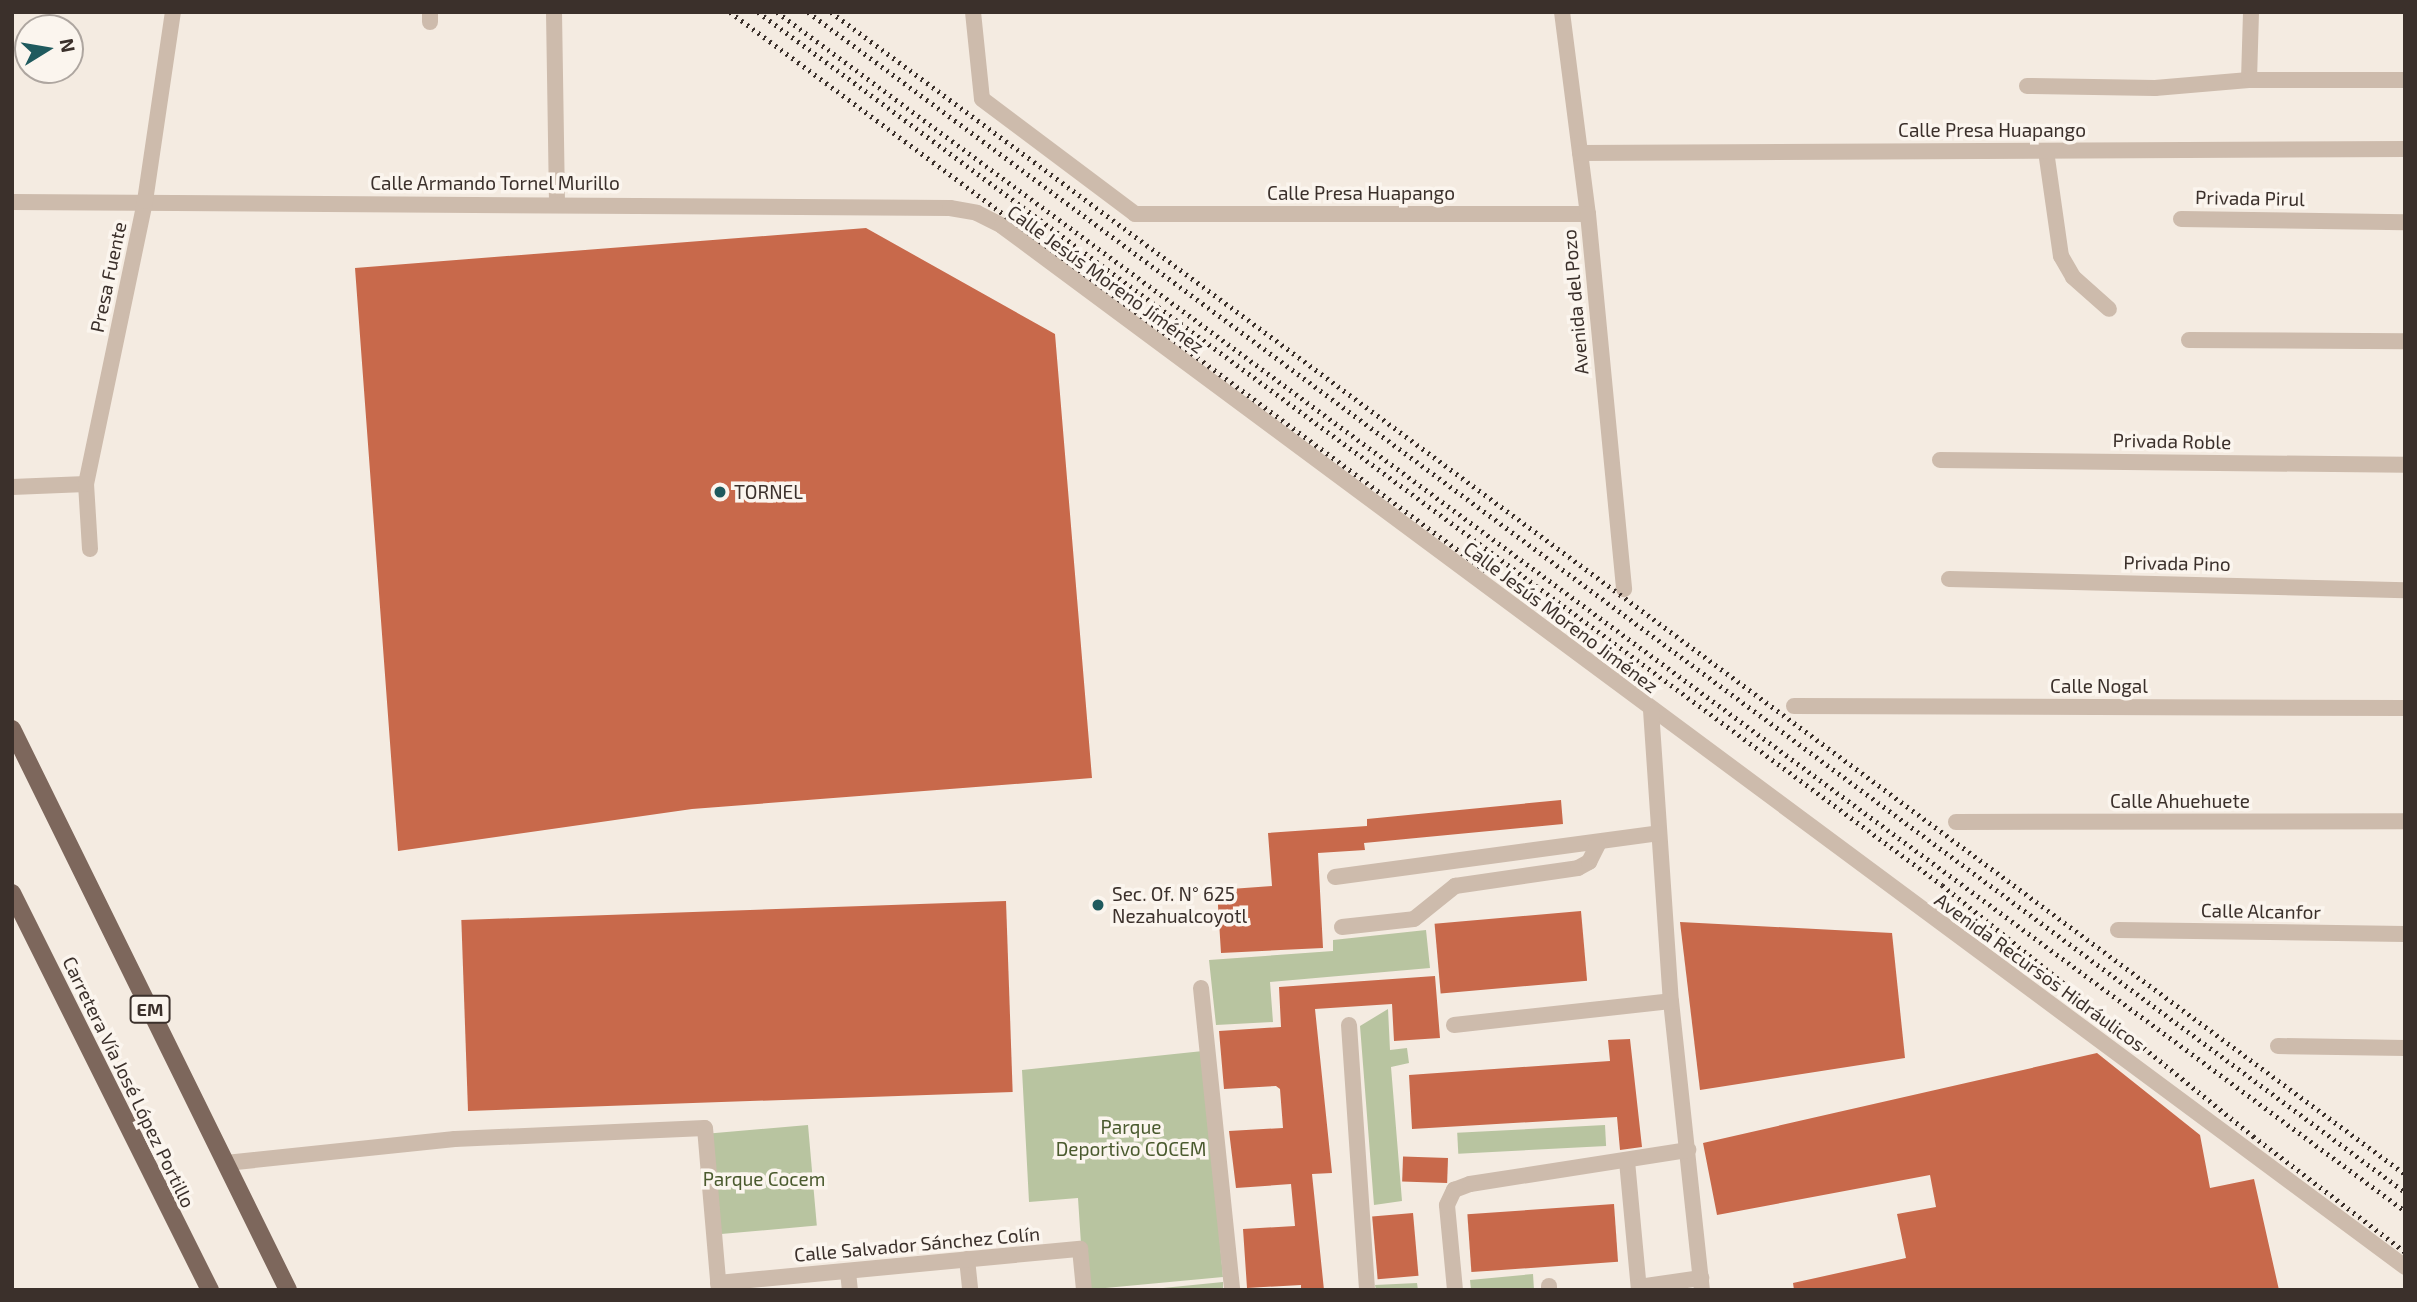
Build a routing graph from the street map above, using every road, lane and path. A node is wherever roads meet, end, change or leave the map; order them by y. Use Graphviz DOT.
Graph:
graph roads {
  1 [pos="173,12"];
  2 [pos="554,12"];
  3 [pos="973,12"];
  4 [pos="1562,12"];
  5 [pos="2251,12"];
  6 [pos="2249,80"];
  7 [pos="2405,80"];
  8 [pos="2027,86"];
  9 [pos="2405,149"];
  10 [pos="2046,151"];
  11 [pos="1580,153"];
  12 [pos="145,201"];
  13 [pos="12,202"];
  14 [pos="557,204"];
  15 [pos="977,212"];
  16 [pos="1588,214"];
  17 [pos="2181,219"];
  18 [pos="2405,222"];
  19 [pos="2109,309"];
  20 [pos="2189,340"];
  21 [pos="2405,341"];
  22 [pos="1940,460"];
  23 [pos="2405,465"];
  24 [pos="86,484"];
  25 [pos="12,487"];
  26 [pos="90,549"];
  27 [pos="1949,579"];
  28 [pos="1624,589"];
  29 [pos="2405,590"];
  30 [pos="1794,706"];
  31 [pos="2405,708"];
  32 [pos="1651,710"];
  33 [pos="12,729"];
  34 [pos="2405,821"];
  35 [pos="1956,822"];
  36 [pos="1659,833"];
  37 [pos="1598,844"];
  38 [pos="1335,877"];
  39 [pos="12,893"];
  40 [pos="1342,927"];
  41 [pos="2118,930"];
  42 [pos="2405,934"];
  43 [pos="1201,988"];
  44 [pos="1671,1001"];
  45 [pos="1454,1025"];
  46 [pos="1349,1026"];
  47 [pos="2278,1046"];
  48 [pos="2405,1048"];
  49 [pos="1688,1150"];
  50 [pos="1627,1161"];
  51 [pos="226,1163"];
  52 [pos="967,1259"];
  53 [pos="2405,1267"];
  54 [pos="848,1272"];
  55 [pos="1702,1284"];
  56 [pos="719,1286"];
  57 [pos="1639,1289"];
  58 [pos="210,1290"];
  59 [pos="288,1290"];
  60 [pos="850,1290"];
  61 [pos="970,1290"];
  62 [pos="1084,1290"];
  63 [pos="1232,1290"];
  64 [pos="1367,1290"];
  65 [pos="1455,1290"];
  1 -- 12 [label="street, Presa Fuente"];
  2 -- 14 [label="street"];
  3 -- 16 [label="street, Calle Presa Huapango"];
  4 -- 11 [label="street, Avenida del Pozo"];
  5 -- 6 [label="street"];
  6 -- 7 [label="street"];
  6 -- 8 [label="street"];
  9 -- 10 [label="street, Calle Presa Huapango"];
  10 -- 11 [label="street, Calle Presa Huapango"];
  10 -- 19 [label="street"];
  11 -- 16 [label="street, Avenida del Pozo"];
  12 -- 13 [label="street, Calle Armando Tornel Murillo"];
  12 -- 14 [label="street, Calle Armando Tornel Murillo"];
  12 -- 24 [label="street, Presa Fuente"];
  14 -- 15 [label="street, Calle Armando Tornel Murillo"];
  15 -- 32 [label="street, Calle Jesús Moreno Jiménez"];
  16 -- 28 [label="street, Avenida del Pozo"];
  17 -- 18 [label="street, Privada Pirul"];
  20 -- 21 [label="street"];
  22 -- 23 [label="street, Privada Roble"];
  24 -- 25 [label="street"];
  24 -- 26 [label="street, Presa Fuente"];
  27 -- 29 [label="street, Privada Pino"];
  30 -- 31 [label="street, Calle Nogal"];
  32 -- 36 [label="street, Calle Jesús Moreno Jiménez"];
  32 -- 53 [label="street, Avenida Recursos Hidráulicos"];
  33 -- 51 [label="main road, EM"];
  34 -- 35 [label="street, Calle Ahuehuete"];
  36 -- 37 [label="street"];
  36 -- 44 [label="street, Calle Jesús Moreno Jiménez"];
  37 -- 38 [label="street"];
  37 -- 40 [label="street"];
  39 -- 58 [label="main road, Carretera Vía José López Portillo"];
  41 -- 42 [label="street, Calle Alcanfor"];
  43 -- 63 [label="street"];
  44 -- 45 [label="street"];
  44 -- 49 [label="street, Calle Jesús Moreno Jiménez"];
  46 -- 64 [label="street"];
  47 -- 48 [label="street"];
  49 -- 50 [label="street"];
  49 -- 55 [label="street, Calle Jesús Moreno Jiménez"];
  50 -- 57 [label="street"];
  50 -- 65 [label="street"];
  51 -- 56 [label="street"];
  51 -- 59 [label="main road, EM"];
  52 -- 54 [label="street, Calle Salvador Sánchez Colín"];
  52 -- 61 [label="street"];
  52 -- 62 [label="street, Calle Salvador Sánchez Colín"];
  54 -- 56 [label="street, Calle Salvador Sánchez Colín"];
  54 -- 60 [label="street"];
  55 -- 57 [label="street"];
}
